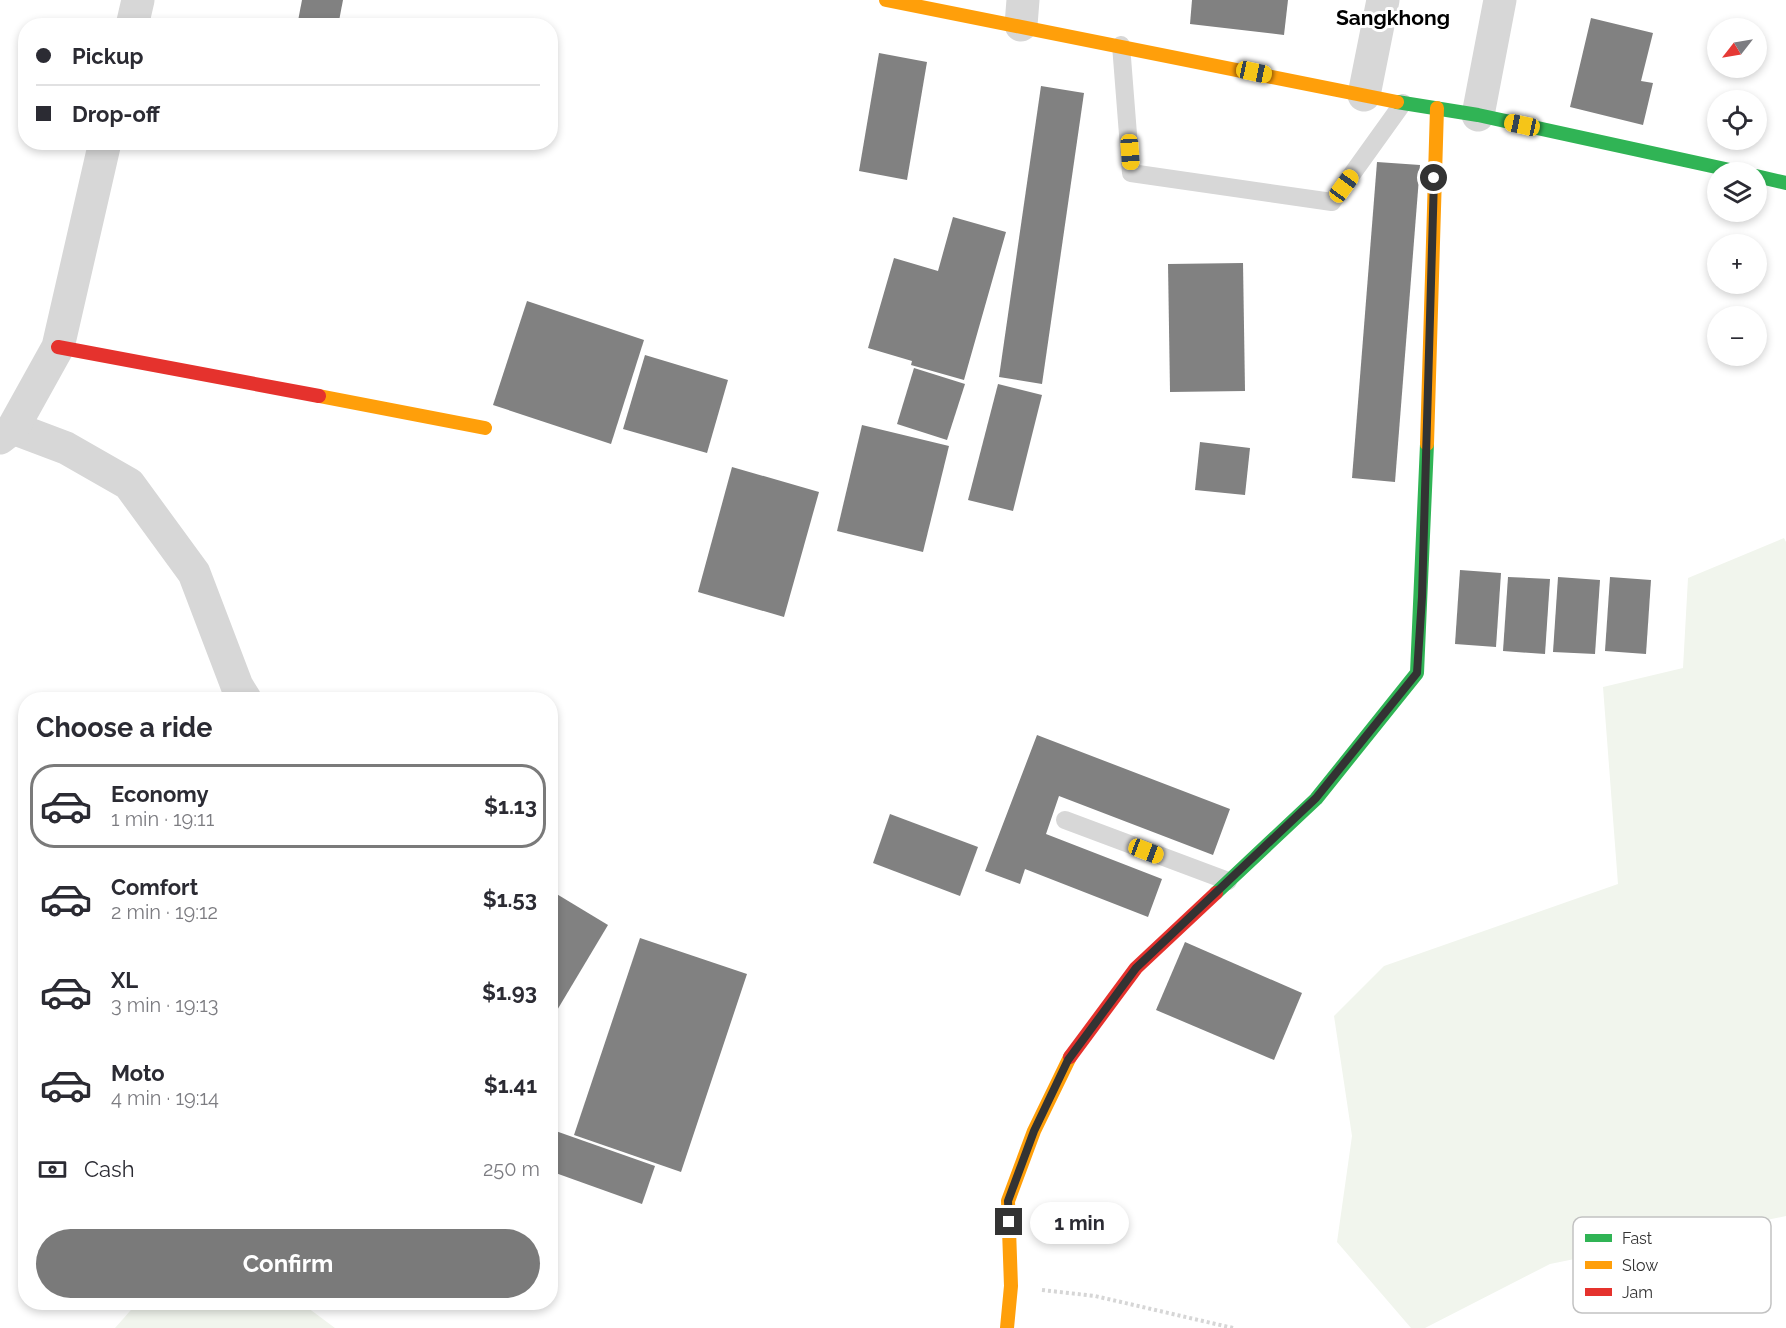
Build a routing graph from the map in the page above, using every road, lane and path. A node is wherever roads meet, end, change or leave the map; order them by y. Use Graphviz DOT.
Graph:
graph roads {
  1 [pos="138,0"];
  2 [pos="886,0"];
  3 [pos="1383,0"];
  4 [pos="1500,0"];
  5 [pos="1022,13"];
  6 [pos="134,18"];
  7 [pos="1121,45"];
  8 [pos="1364,95"];
  9 [pos="1403,103"];
  10 [pos="1437,108"];
  11 [pos="1478,115"];
  12 [pos="103,150"];
  13 [pos="1707,165"];
  14 [pos="1767,179"];
  15 [pos="1786,183"];
  16 [pos="58,347"];
  17 [pos="485,428"];
  18 [pos="7,433"];
  19 [pos="242,692"];
  20 [pos="1065,820"];
  21 [pos="1228,882"];
  22 [pos="1011,1286"];
  23 [pos="1007,1328"];
  24 [pos="1233,1328"];
  1 -- 6 [label="street"];
  2 -- 5 [label="street"];
  3 -- 8 [label="street"];
  4 -- 11 [label="street"];
  5 -- 7 [label="street"];
  7 -- 8 [label="street"];
  7 -- 9 [label="lane"];
  8 -- 9 [label="street"];
  9 -- 10 [label="street"];
  10 -- 11 [label="street"];
  10 -- 21 [label="street"];
  11 -- 13 [label="street"];
  12 -- 16 [label="street"];
  14 -- 15 [label="street"];
  16 -- 17 [label="street"];
  16 -- 18 [label="street"];
  18 -- 19 [label="street"];
  20 -- 21 [label="lane"];
  21 -- 22 [label="street"];
  22 -- 23 [label="street"];
  22 -- 24 [label="path"];
}
